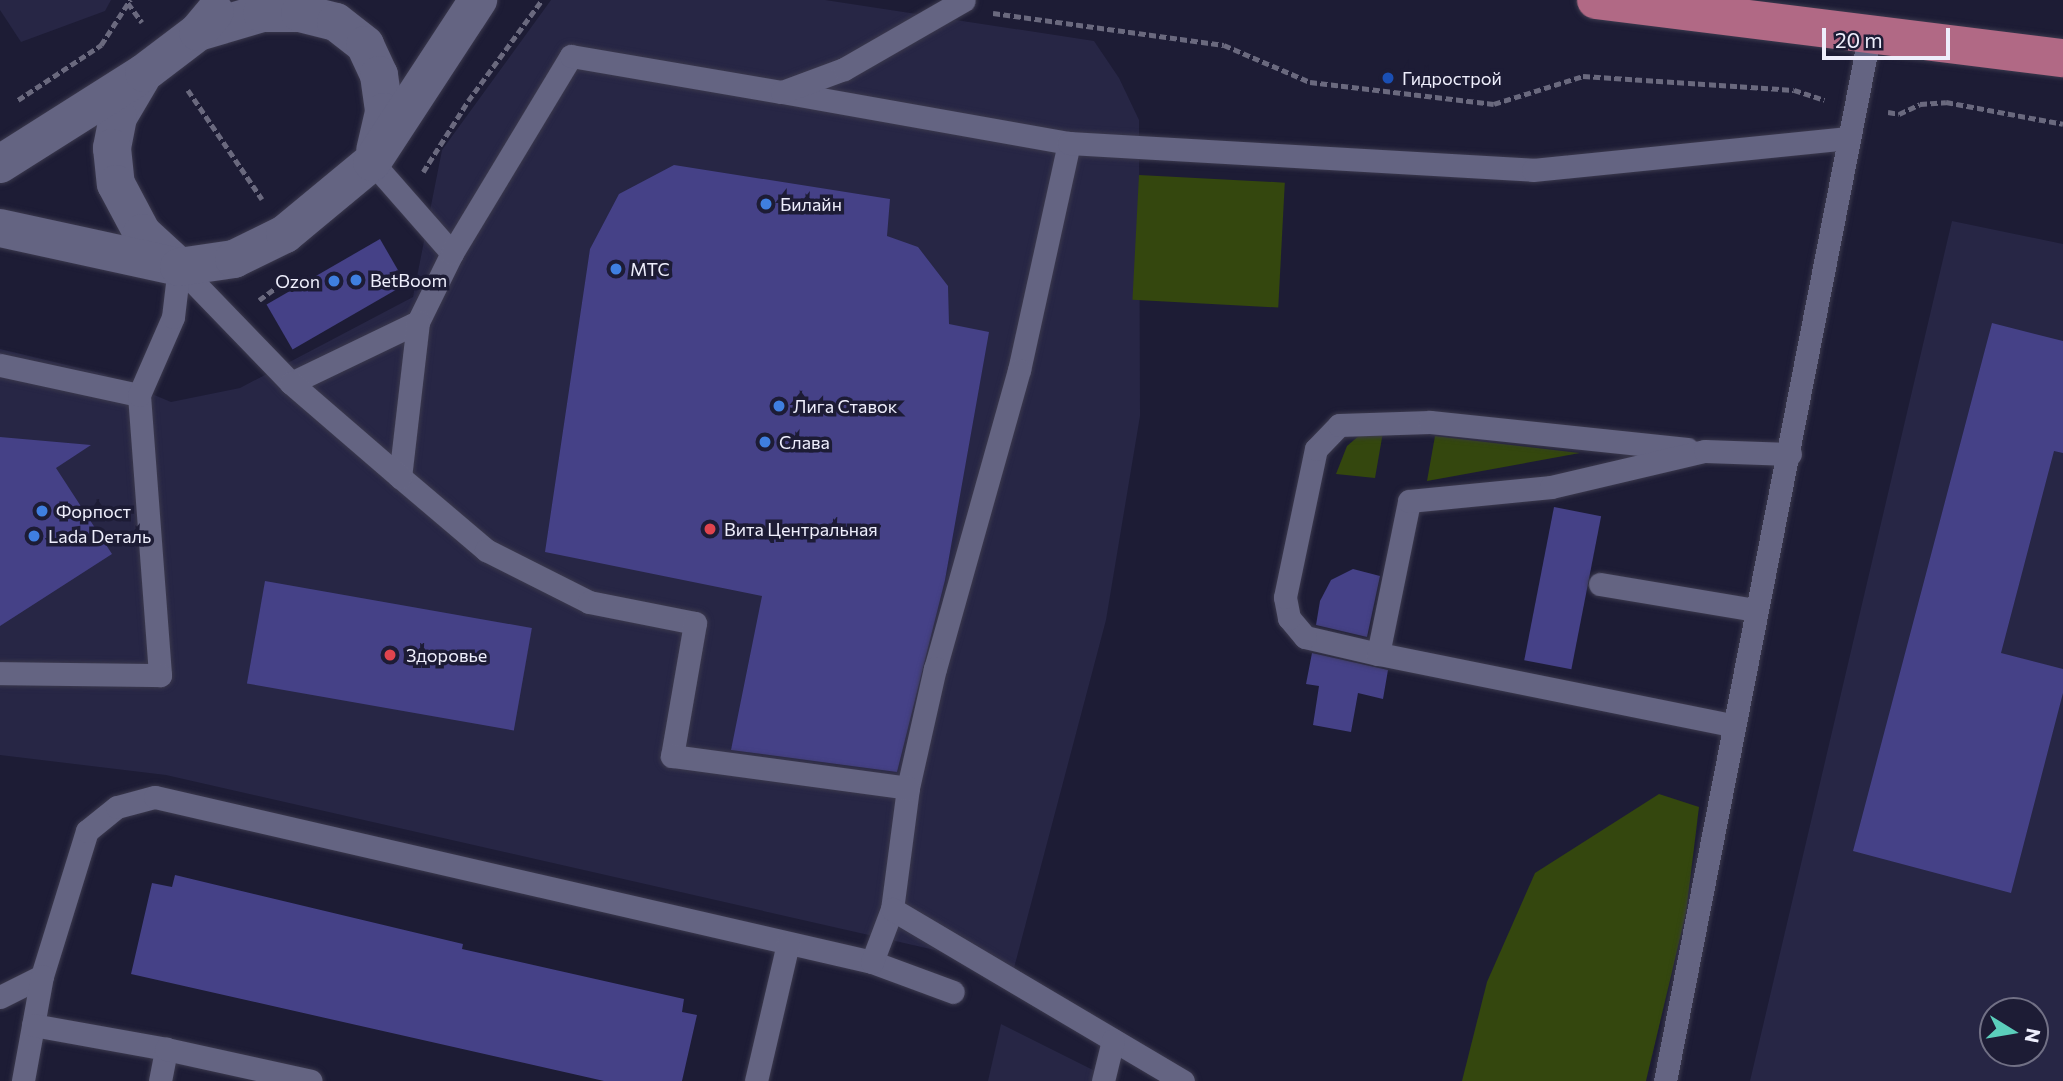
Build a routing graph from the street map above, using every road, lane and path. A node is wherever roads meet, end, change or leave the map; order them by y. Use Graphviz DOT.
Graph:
graph roads {
  1 [pos="130,0"];
  2 [pos="225,0"];
  3 [pos="478,0"];
  4 [pos="1596,0"];
  5 [pos="961,4"];
  6 [pos="195,16"];
  7 [pos="1870,33"];
  8 [pos="2063,58"];
  9 [pos="155,65"];
  10 [pos="782,92"];
  11 [pos="11,104"];
  12 [pos="1855,105"];
  13 [pos="2063,124"];
  14 [pos="1848,138"];
  15 [pos="1069,143"];
  16 [pos="372,162"];
  17 [pos="0,164"];
  18 [pos="0,229"];
  19 [pos="285,234"];
  20 [pos="452,253"];
  21 [pos="179,267"];
  22 [pos="418,322"];
  23 [pos="0,365"];
  24 [pos="290,383"];
  25 [pos="139,395"];
  26 [pos="1705,450"];
  27 [pos="1790,454"];
  28 [pos="400,477"];
  29 [pos="1600,584"];
  30 [pos="1756,610"];
  31 [pos="1378,654"];
  32 [pos="0,673"];
  33 [pos="1731,725"];
  34 [pos="908,788"];
  35 [pos="891,909"];
  36 [pos="788,944"];
  37 [pos="872,962"];
  38 [pos="42,976"];
  39 [pos="953,992"];
  40 [pos="0,997"];
  41 [pos="33,1025"];
  42 [pos="1113,1040"];
  43 [pos="166,1049"];
  44 [pos="23,1081"];
  45 [pos="160,1081"];
  46 [pos="311,1081"];
  47 [pos="757,1081"];
  48 [pos="1103,1081"];
  49 [pos="1183,1081"];
  50 [pos="1665,1081"];
  1 -- 11 [label="path"];
  2 -- 6 [label="main road"];
  3 -- 16 [label="main road"];
  4 -- 7 [label="main road"];
  5 -- 10 [label="lane"];
  5 -- 12 [label="path"];
  6 -- 9 [label="main road"];
  6 -- 16 [label="main road"];
  7 -- 8 [label="main road"];
  7 -- 12 [label="lane"];
  9 -- 17 [label="main road"];
  9 -- 19 [label="path"];
  9 -- 21 [label="main road"];
  10 -- 15 [label="lane"];
  10 -- 20 [label="lane"];
  12 -- 13 [label="path"];
  12 -- 14 [label="lane"];
  14 -- 15 [label="lane"];
  14 -- 27 [label="lane"];
  15 -- 34 [label="lane"];
  16 -- 19 [label="main road"];
  16 -- 20 [label="lane"];
  18 -- 21 [label="main road"];
  19 -- 21 [label="main road"];
  20 -- 22 [label="lane"];
  21 -- 24 [label="lane"];
  21 -- 25 [label="lane"];
  22 -- 24 [label="lane"];
  22 -- 28 [label="lane"];
  23 -- 25 [label="lane"];
  24 -- 28 [label="lane"];
  25 -- 32 [label="lane"];
  26 -- 27 [label="lane"];
  26 -- 31 [label="lane"];
  26 -- 31 [label="lane"];
  27 -- 30 [label="lane"];
  28 -- 34 [label="lane"];
  29 -- 30 [label="lane"];
  30 -- 33 [label="lane"];
  31 -- 33 [label="lane"];
  33 -- 50 [label="lane"];
  34 -- 35 [label="lane"];
  35 -- 37 [label="lane"];
  35 -- 42 [label="lane"];
  36 -- 37 [label="lane"];
  36 -- 38 [label="lane"];
  36 -- 47 [label="lane"];
  37 -- 39 [label="lane"];
  38 -- 40 [label="lane"];
  38 -- 41 [label="lane"];
  41 -- 43 [label="lane"];
  41 -- 44 [label="lane"];
  42 -- 48 [label="lane"];
  42 -- 49 [label="lane"];
  43 -- 45 [label="lane"];
  43 -- 46 [label="lane"];
}
